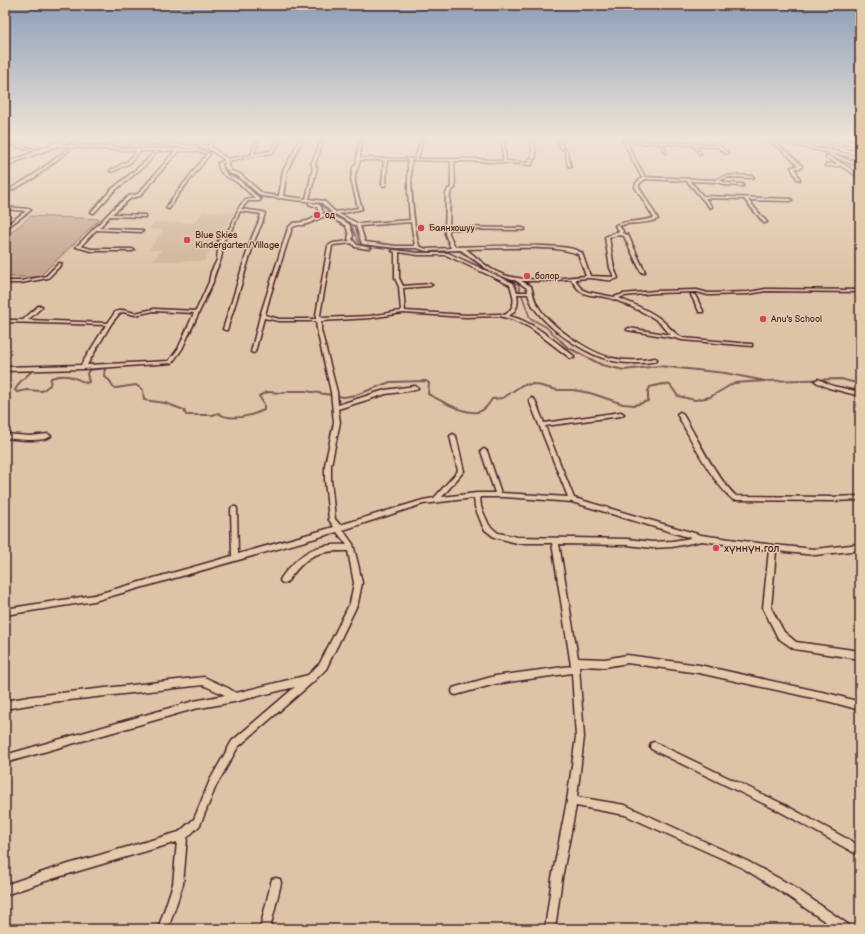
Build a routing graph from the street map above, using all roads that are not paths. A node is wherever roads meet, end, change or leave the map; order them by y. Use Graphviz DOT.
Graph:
graph roads {
  1 [pos="23,183"];
  2 [pos="122,183"];
  3 [pos="150,183"];
  4 [pos="186,183"];
  5 [pos="240,183"];
  6 [pos="247,183"];
  7 [pos="283,183"];
  8 [pos="312,183"];
  9 [pos="354,183"];
  10 [pos="409,183"];
  11 [pos="453,183"];
  12 [pos="639,183"];
  13 [pos="690,183"];
  14 [pos="722,183"];
  15 [pos="742,185"];
  16 [pos="5,193"];
  17 [pos="281,197"];
  18 [pos="702,197"];
  19 [pos="745,198"];
  20 [pos="308,199"];
  21 [pos="259,200"];
  22 [pos="790,200"];
  23 [pos="710,207"];
  24 [pos="5,208"];
  25 [pos="168,208"];
  26 [pos="239,210"];
  27 [pos="93,212"];
  28 [pos="332,214"];
  29 [pos="109,215"];
  30 [pos="144,216"];
  31 [pos="319,216"];
  32 [pos="412,221"];
  33 [pos="764,222"];
  34 [pos="358,225"];
  35 [pos="5,228"];
  36 [pos="447,228"];
  37 [pos="95,229"];
  38 [pos="523,229"];
  39 [pos="141,231"];
  40 [pos="618,233"];
  41 [pos="352,242"];
  42 [pos="417,247"];
  43 [pos="463,249"];
  44 [pos="132,250"];
  45 [pos="454,250"];
  46 [pos="397,251"];
  47 [pos="60,264"];
  48 [pos="644,272"];
  49 [pos="588,277"];
  50 [pos="513,279"];
  51 [pos="573,279"];
  52 [pos="537,280"];
  53 [pos="5,282"];
  54 [pos="430,285"];
  55 [pos="401,287"];
  56 [pos="529,287"];
  57 [pos="860,290"];
  58 [pos="673,292"];
  59 [pos="519,293"];
  60 [pos="530,293"];
  61 [pos="708,294"];
  62 [pos="693,295"];
  63 [pos="615,298"];
  64 [pos="40,307"];
  65 [pos="701,311"];
  66 [pos="197,312"];
  67 [pos="403,312"];
  68 [pos="262,316"];
  69 [pos="506,316"];
  70 [pos="318,320"];
  71 [pos="5,321"];
  72 [pos="24,322"];
  73 [pos="109,324"];
  74 [pos="630,328"];
  75 [pos="225,329"];
  76 [pos="675,337"];
  77 [pos="750,345"];
  78 [pos="253,352"];
  79 [pos="572,357"];
  80 [pos="655,360"];
  81 [pos="83,367"];
  82 [pos="5,369"];
  83 [pos="818,381"];
  84 [pos="414,388"];
  85 [pos="860,394"];
  86 [pos="532,400"];
  87 [pos="335,408"];
  88 [pos="621,414"];
  89 [pos="680,414"];
  90 [pos="542,425"];
  91 [pos="5,436"];
  92 [pos="48,436"];
  93 [pos="453,436"];
  94 [pos="484,451"];
  95 [pos="477,495"];
  96 [pos="499,495"];
  97 [pos="860,498"];
  98 [pos="436,500"];
  99 [pos="572,500"];
  100 [pos="234,510"];
  101 [pos="337,529"];
  102 [pos="701,538"];
  103 [pos="555,541"];
  104 [pos="860,547"];
  105 [pos="351,548"];
  106 [pos="773,548"];
  107 [pos="235,557"];
  108 [pos="284,580"];
  109 [pos="5,612"];
  110 [pos="860,655"];
  111 [pos="575,665"];
  112 [pos="310,679"];
  113 [pos="456,691"];
  114 [pos="234,698"];
  115 [pos="5,705"];
  116 [pos="860,706"];
  117 [pos="654,746"];
  118 [pos="5,759"];
  119 [pos="572,801"];
  120 [pos="182,836"];
  121 [pos="860,851"];
  122 [pos="276,883"];
  123 [pos="5,890"];
  124 [pos="163,929"];
  125 [pos="265,929"];
  126 [pos="550,929"];
  127 [pos="845,929"];
  1 -- 16 [label="street"];
  2 -- 27 [label="street"];
  3 -- 29 [label="street"];
  4 -- 25 [label="street"];
  5 -- 21 [label="street"];
  6 -- 17 [label="street"];
  7 -- 17 [label="street"];
  8 -- 20 [label="street"];
  9 -- 28 [label="street"];
  10 -- 32 [label="street"];
  11 -- 36 [label="street"];
  12 -- 40 [label="street"];
  13 -- 18 [label="street"];
  14 -- 15 [label="street"];
  17 -- 20 [label="street"];
  18 -- 19 [label="street"];
  18 -- 23 [label="street"];
  19 -- 22 [label="street"];
  19 -- 33 [label="street"];
  20 -- 28 [label="street"];
  21 -- 26 [label="street"];
  21 -- 31 [label="street"];
  24 -- 35 [label="street"];
  26 -- 66 [label="street"];
  26 -- 75 [label="street"];
  28 -- 31 [label="street"];
  28 -- 34 [label="street"];
  28 -- 41 [label="street"];
  29 -- 30 [label="street"];
  29 -- 37 [label="street"];
  31 -- 68 [label="street"];
  32 -- 34 [label="street"];
  32 -- 42 [label="street"];
  34 -- 42 [label="street"];
  36 -- 38 [label="street"];
  36 -- 45 [label="street"];
  37 -- 39 [label="street"];
  37 -- 44 [label="street"];
  40 -- 48 [label="street"];
  40 -- 49 [label="street"];
  41 -- 46 [label="street"];
  41 -- 70 [label="street"];
  42 -- 45 [label="street"];
  43 -- 45 [label="street"];
  43 -- 49 [label="street"];
  43 -- 50 [label="street"];
  46 -- 55 [label="street"];
  46 -- 59 [label="street"];
  47 -- 53 [label="street"];
  49 -- 51 [label="street"];
  50 -- 52 [label="street"];
  50 -- 56 [label="street"];
  51 -- 52 [label="street"];
  51 -- 63 [label="street"];
  52 -- 56 [label="street"];
  54 -- 55 [label="street"];
  55 -- 67 [label="street"];
  56 -- 60 [label="street"];
  57 -- 61 [label="street"];
  58 -- 61 [label="street"];
  58 -- 62 [label="street"];
  58 -- 63 [label="street"];
  59 -- 60 [label="street"];
  59 -- 69 [label="street"];
  60 -- 80 [label="street"];
  61 -- 62 [label="street"];
  62 -- 65 [label="street"];
  63 -- 76 [label="street"];
  64 -- 72 [label="street"];
  66 -- 73 [label="street"];
  66 -- 81 [label="street"];
  67 -- 69 [label="street"];
  67 -- 70 [label="street"];
  68 -- 70 [label="street"];
  68 -- 78 [label="street"];
  69 -- 79 [label="street"];
  70 -- 87 [label="street"];
  71 -- 72 [label="street"];
  72 -- 73 [label="street"];
  73 -- 81 [label="street"];
  74 -- 76 [label="street"];
  76 -- 77 [label="street"];
  81 -- 82 [label="street"];
  83 -- 85 [label="street"];
  84 -- 87 [label="street"];
  86 -- 90 [label="street"];
  87 -- 101 [label="street"];
  88 -- 90 [label="street"];
  89 -- 97 [label="street"];
  90 -- 99 [label="street"];
  91 -- 92 [label="street"];
  93 -- 98 [label="street"];
  94 -- 96 [label="street"];
  95 -- 96 [label="street"];
  95 -- 98 [label="street"];
  95 -- 103 [label="street"];
  96 -- 99 [label="street"];
  98 -- 101 [label="street"];
  99 -- 102 [label="street"];
  100 -- 107 [label="street"];
  101 -- 105 [label="street"];
  101 -- 107 [label="street"];
  102 -- 103 [label="street"];
  102 -- 106 [label="street"];
  103 -- 111 [label="street"];
  104 -- 106 [label="street"];
  105 -- 108 [label="street"];
  105 -- 112 [label="street"];
  106 -- 110 [label="street"];
  107 -- 109 [label="street"];
  111 -- 113 [label="street"];
  111 -- 116 [label="street"];
  111 -- 119 [label="street"];
  112 -- 114 [label="street"];
  112 -- 120 [label="street"];
  114 -- 115 [label="street"];
  114 -- 118 [label="street"];
  117 -- 121 [label="street"];
  119 -- 126 [label="street"];
  119 -- 127 [label="street"];
  120 -- 123 [label="street"];
  120 -- 124 [label="street"];
  122 -- 125 [label="street"];
}
